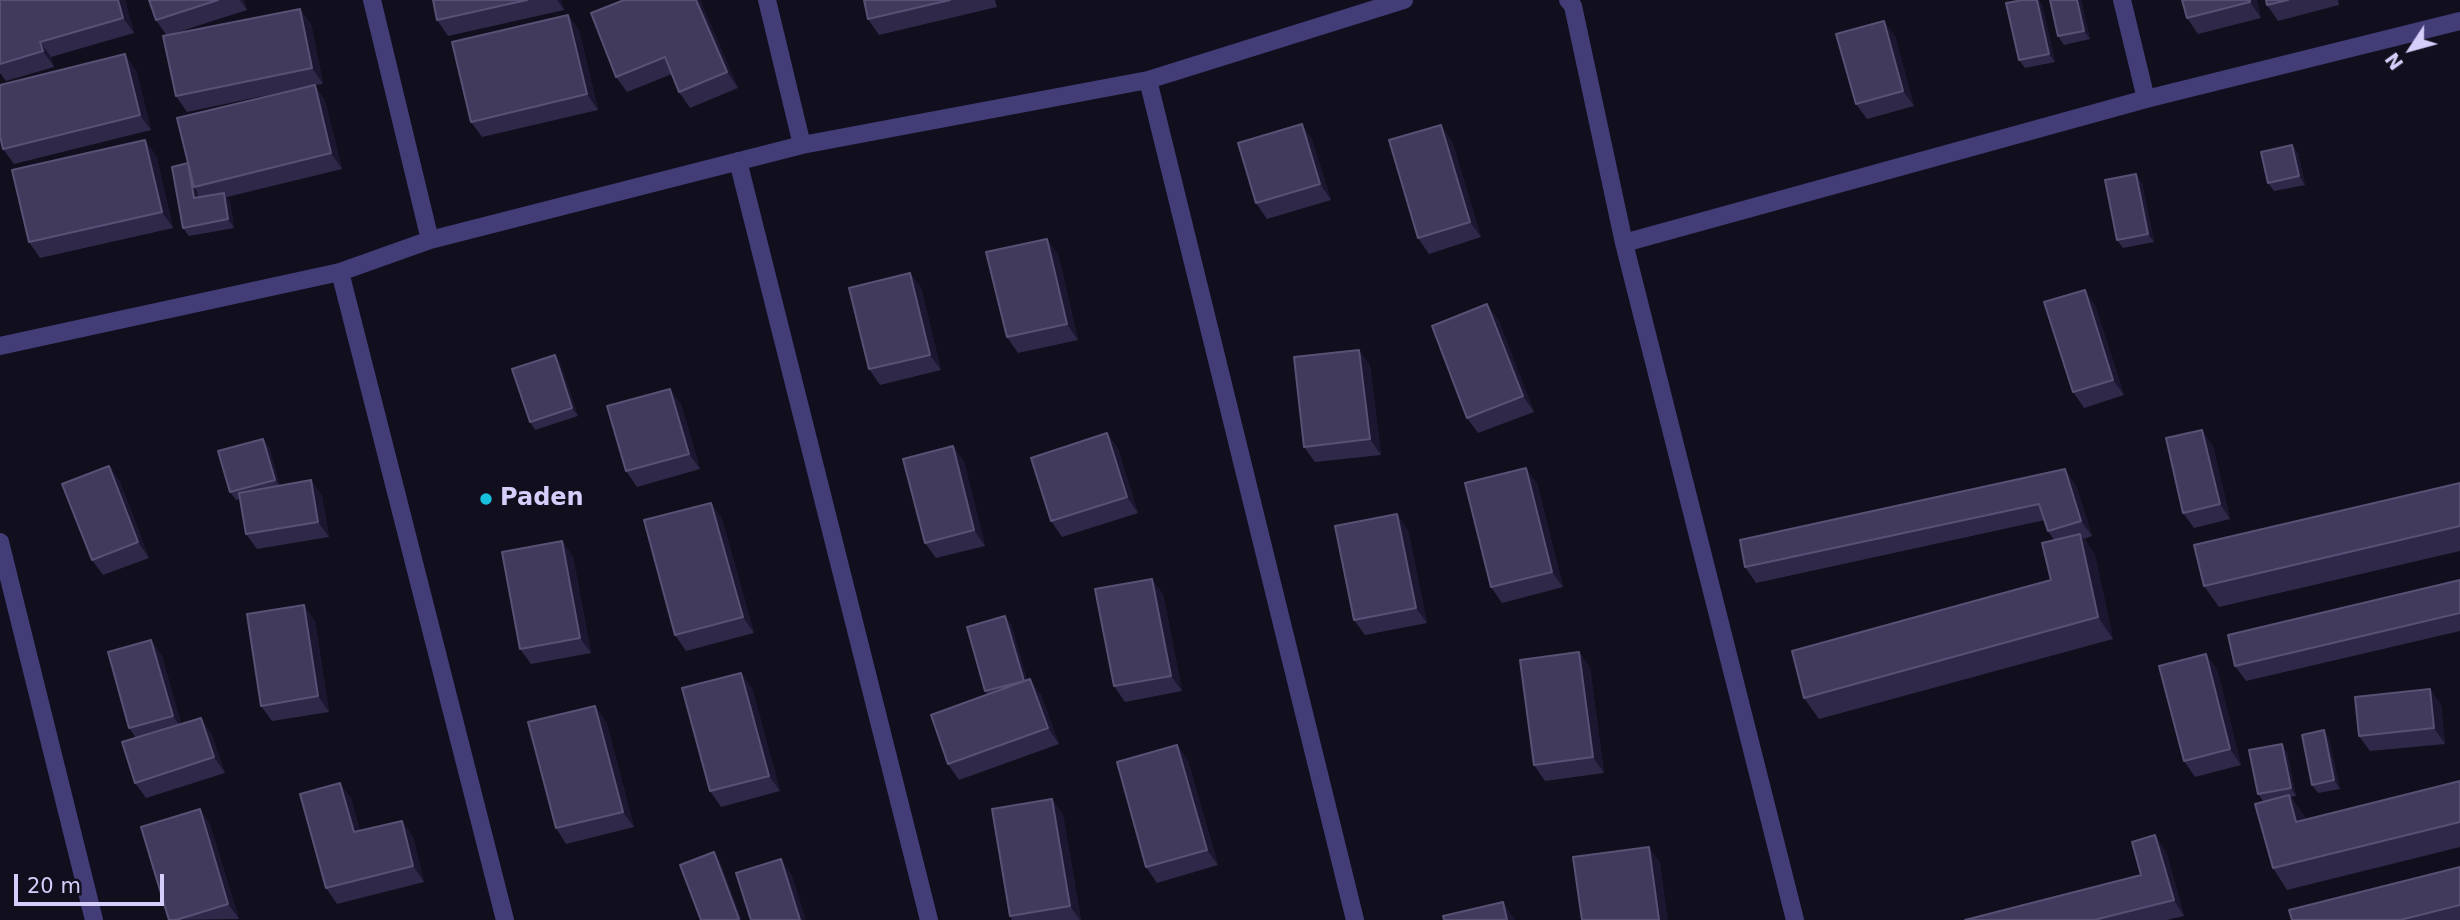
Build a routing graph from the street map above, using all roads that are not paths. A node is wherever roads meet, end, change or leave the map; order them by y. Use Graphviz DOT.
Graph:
graph roads {
  1 [pos="372,0"];
  2 [pos="767,0"];
  3 [pos="1404,0"];
  4 [pos="1568,0"];
  5 [pos="2122,0"];
  6 [pos="2460,21"];
  7 [pos="1148,80"];
  8 [pos="2146,99"];
  9 [pos="802,145"];
  10 [pos="738,161"];
  11 [pos="430,240"];
  12 [pos="1624,243"];
  13 [pos="340,272"];
  14 [pos="0,346"];
  15 [pos="0,542"];
  16 [pos="94,920"];
  17 [pos="505,920"];
  18 [pos="929,920"];
  19 [pos="1355,920"];
  20 [pos="1795,920"];
  1 -- 11 [label="street"];
  2 -- 9 [label="street"];
  3 -- 7 [label="street"];
  4 -- 12 [label="street"];
  5 -- 8 [label="street"];
  6 -- 8 [label="street"];
  7 -- 9 [label="street"];
  7 -- 19 [label="street"];
  8 -- 12 [label="street"];
  9 -- 10 [label="street"];
  10 -- 11 [label="street"];
  10 -- 18 [label="street"];
  11 -- 13 [label="street"];
  12 -- 20 [label="street"];
  13 -- 14 [label="street"];
  13 -- 17 [label="street"];
  15 -- 16 [label="street"];
}
